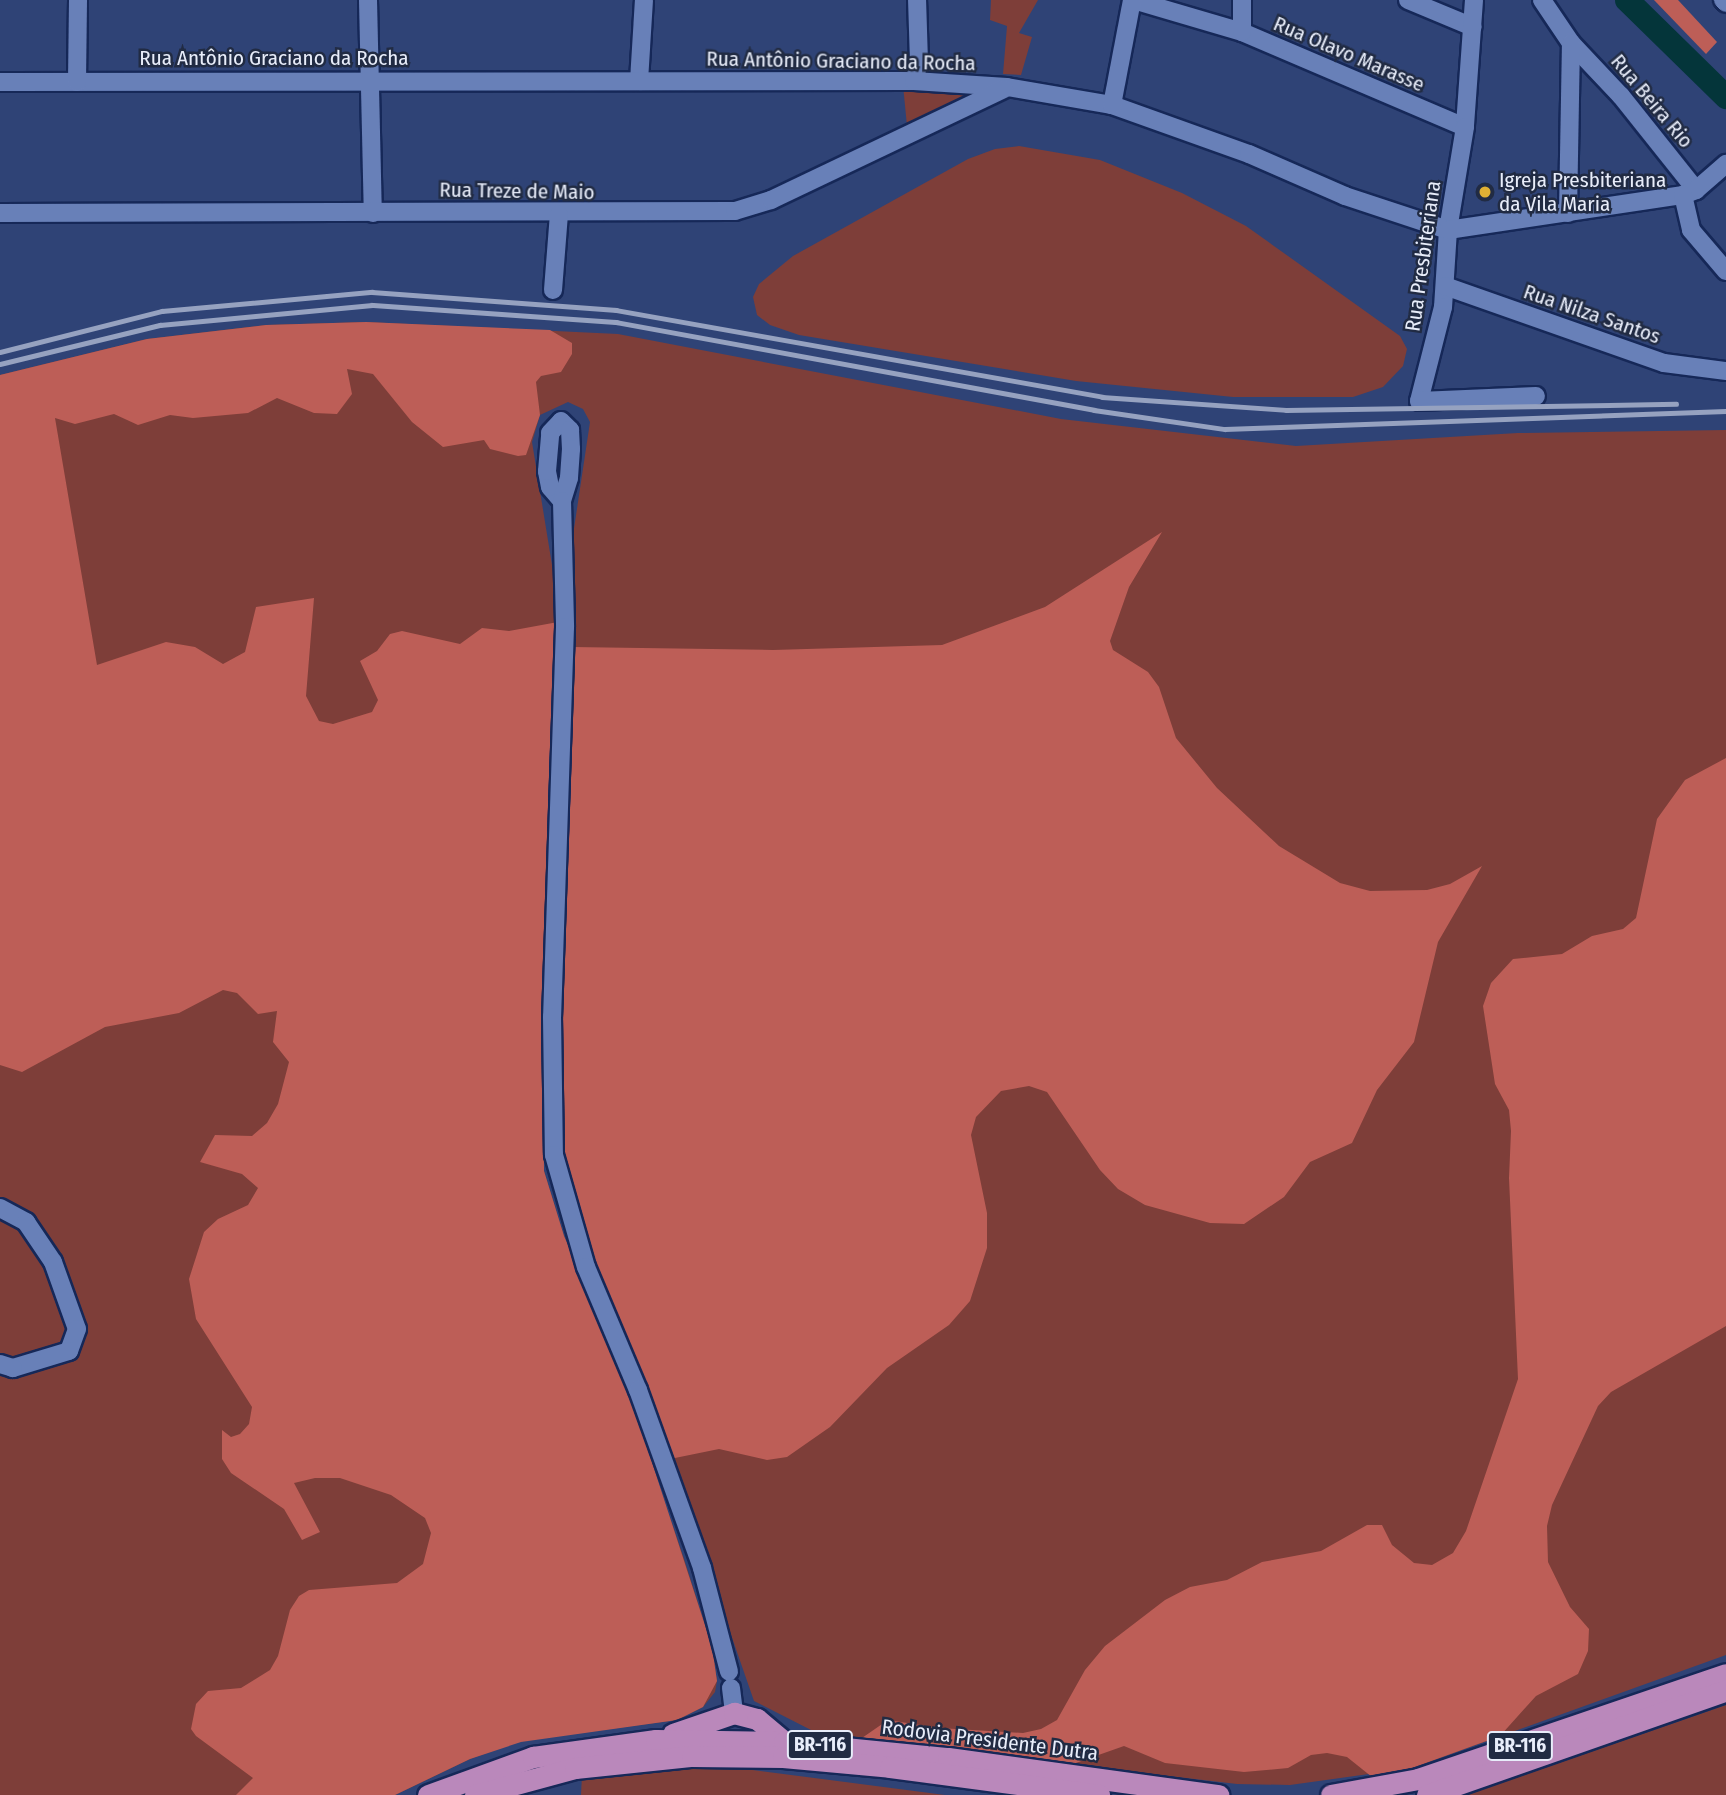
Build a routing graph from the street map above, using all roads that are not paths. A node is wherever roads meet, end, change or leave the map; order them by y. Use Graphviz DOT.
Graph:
graph roads {
  1 [pos="78,0"];
  2 [pos="368,0"];
  3 [pos="643,0"];
  4 [pos="917,0"];
  5 [pos="1133,0"];
  6 [pos="1242,0"];
  7 [pos="1408,0"];
  8 [pos="1474,0"];
  9 [pos="1542,0"];
  10 [pos="1474,27"];
  11 [pos="1242,32"];
  12 [pos="1571,43"];
  13 [pos="914,80"];
  14 [pos="639,81"];
  15 [pos="0,82"];
  16 [pos="78,82"];
  17 [pos="370,82"];
  18 [pos="1007,87"];
  19 [pos="1112,105"];
  20 [pos="1465,127"];
  21 [pos="1722,168"];
  22 [pos="1690,193"];
  23 [pos="0,213"];
  24 [pos="373,213"];
  25 [pos="1568,213"];
  26 [pos="559,214"];
  27 [pos="1448,230"];
  28 [pos="1726,271"];
  29 [pos="1445,286"];
  30 [pos="553,290"];
  31 [pos="1726,371"];
  32 [pos="1536,396"];
  33 [pos="562,501"];
  34 [pos="0,1208"];
  35 [pos="0,1364"];
  36 [pos="1726,1674"];
  37 [pos="1726,1689"];
  38 [pos="734,1713"];
  39 [pos="656,1740"];
  40 [pos="784,1742"];
  41 [pos="428,1795"];
  42 [pos="475,1795"];
  43 [pos="1099,1795"];
  44 [pos="1218,1795"];
  45 [pos="1331,1795"];
  46 [pos="1427,1795"];
  1 -- 16 [label="street"];
  2 -- 17 [label="street"];
  3 -- 14 [label="street"];
  4 -- 13 [label="street"];
  5 -- 11 [label="street, Rua Olavo Marasse"];
  5 -- 19 [label="street"];
  6 -- 11 [label="street"];
  7 -- 10 [label="street"];
  8 -- 10 [label="street, Rua Presbiteriana"];
  9 -- 12 [label="street"];
  10 -- 20 [label="street, Rua Presbiteriana"];
  11 -- 20 [label="street, Rua Olavo Marasse"];
  12 -- 22 [label="street, Rua Beira Rio"];
  12 -- 25 [label="street"];
  13 -- 14 [label="street, Rua Antônio Graciano da Rocha"];
  13 -- 18 [label="street, Rua Antônio Graciano da Rocha"];
  14 -- 17 [label="street, Rua Antônio Graciano da Rocha"];
  15 -- 16 [label="street, Rua Antônio Graciano da Rocha"];
  16 -- 17 [label="street, Rua Antônio Graciano da Rocha"];
  17 -- 24 [label="street"];
  18 -- 19 [label="street, Rua Antônio Graciano da Rocha"];
  18 -- 26 [label="street, Rua Treze de Maio"];
  19 -- 27 [label="street, Rua Antônio Graciano da Rocha"];
  20 -- 27 [label="street, Rua Presbiteriana"];
  21 -- 22 [label="street"];
  22 -- 25 [label="street, Rua Antônio Graciano da Rocha"];
  22 -- 28 [label="street"];
  23 -- 24 [label="street, Rua Treze de Maio"];
  24 -- 26 [label="street, Rua Treze de Maio"];
  25 -- 27 [label="street, Rua Antônio Graciano da Rocha"];
  26 -- 30 [label="street"];
  27 -- 29 [label="street, Rua Presbiteriana"];
  29 -- 31 [label="street, Rua Nilza Santos"];
  29 -- 32 [label="street, Rua Presbiteriana"];
  33 -- 38 [label="street"];
  34 -- 35 [label="street"];
  36 -- 45 [label="highway, BR-116"];
  37 -- 46 [label="highway, BR-116"];
  38 -- 39 [label="highway"];
  38 -- 40 [label="highway"];
  39 -- 40 [label="highway, Rodovia Presidente Dutra / BR-116"];
  39 -- 41 [label="highway, Rodovia Presidente Dutra / BR-116"];
  40 -- 44 [label="highway, Rodovia Presidente Dutra / BR-116"];
  42 -- 43 [label="highway, Rodovia Presidente Dutra / BR-116"];
}
